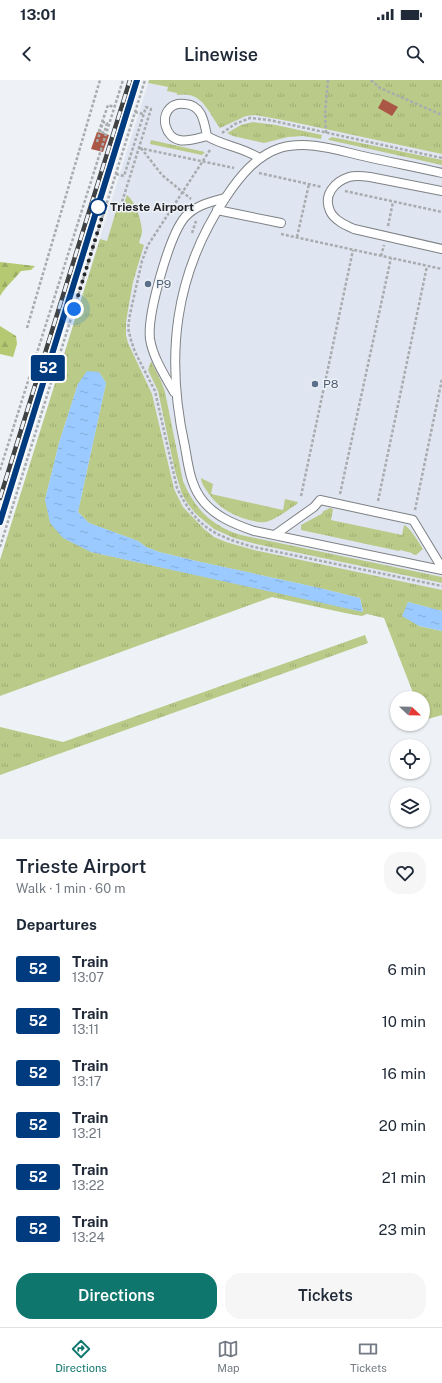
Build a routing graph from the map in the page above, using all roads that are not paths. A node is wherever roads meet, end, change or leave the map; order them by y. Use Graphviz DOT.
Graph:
graph roads {
  1 [pos="207,136"];
  2 [pos="259,158"];
  3 [pos="442,173"];
  4 [pos="442,191"];
  5 [pos="225,198"];
  6 [pos="217,210"];
  7 [pos="281,224"];
  8 [pos="442,250"];
  9 [pos="176,396"];
  10 [pos="276,534"];
  11 [pos="442,569"];
  1 -- 1 [label="lane"];
  1 -- 2 [label="lane"];
  2 -- 3 [label="lane"];
  2 -- 5 [label="lane"];
  4 -- 8 [label="lane"];
  5 -- 6 [label="lane"];
  5 -- 9 [label="lane"];
  6 -- 7 [label="lane"];
  6 -- 9 [label="lane"];
  9 -- 10 [label="lane"];
  10 -- 11 [label="lane"];
  10 -- 11 [label="lane"];
}
